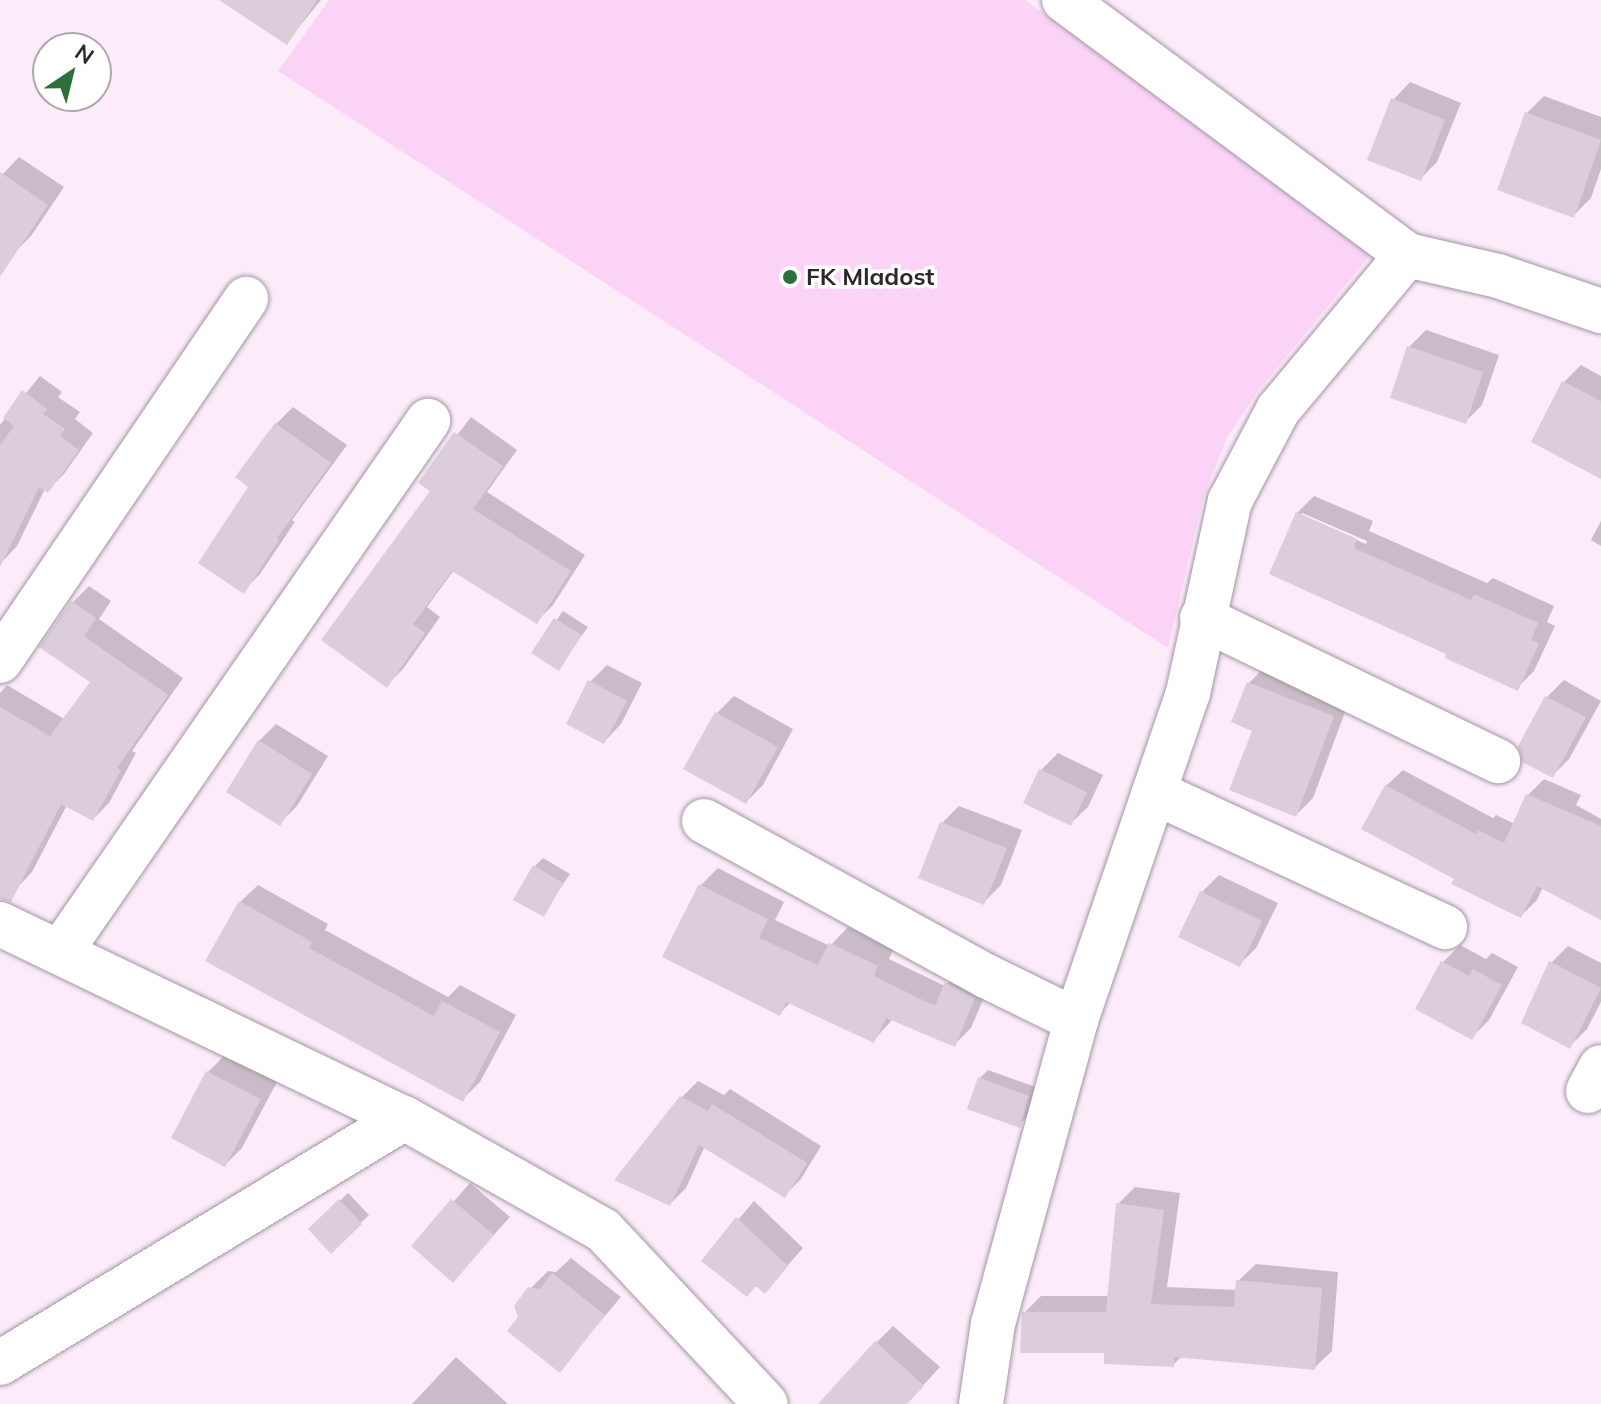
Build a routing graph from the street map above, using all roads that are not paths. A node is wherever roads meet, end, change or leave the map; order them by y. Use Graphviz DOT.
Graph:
graph roads {
  1 [pos="1064,0"];
  2 [pos="1407,255"];
  3 [pos="246,299"];
  4 [pos="1601,311"];
  5 [pos="428,421"];
  6 [pos="1202,618"];
  7 [pos="0,661"];
  8 [pos="1498,761"];
  9 [pos="1154,792"];
  10 [pos="704,821"];
  11 [pos="0,924"];
  12 [pos="1445,927"];
  13 [pos="61,951"];
  14 [pos="1076,1020"];
  15 [pos="404,1118"];
  16 [pos="0,1363"];
  17 [pos="766,1404"];
  18 [pos="981,1404"];
  1 -- 2 [label="street"];
  2 -- 4 [label="street"];
  2 -- 6 [label="street"];
  3 -- 7 [label="street"];
  5 -- 13 [label="street"];
  6 -- 8 [label="street"];
  6 -- 9 [label="street"];
  9 -- 12 [label="street"];
  9 -- 14 [label="street"];
  10 -- 14 [label="street"];
  11 -- 13 [label="street"];
  13 -- 15 [label="street"];
  14 -- 18 [label="street"];
  15 -- 16 [label="street"];
  15 -- 17 [label="street"];
}
